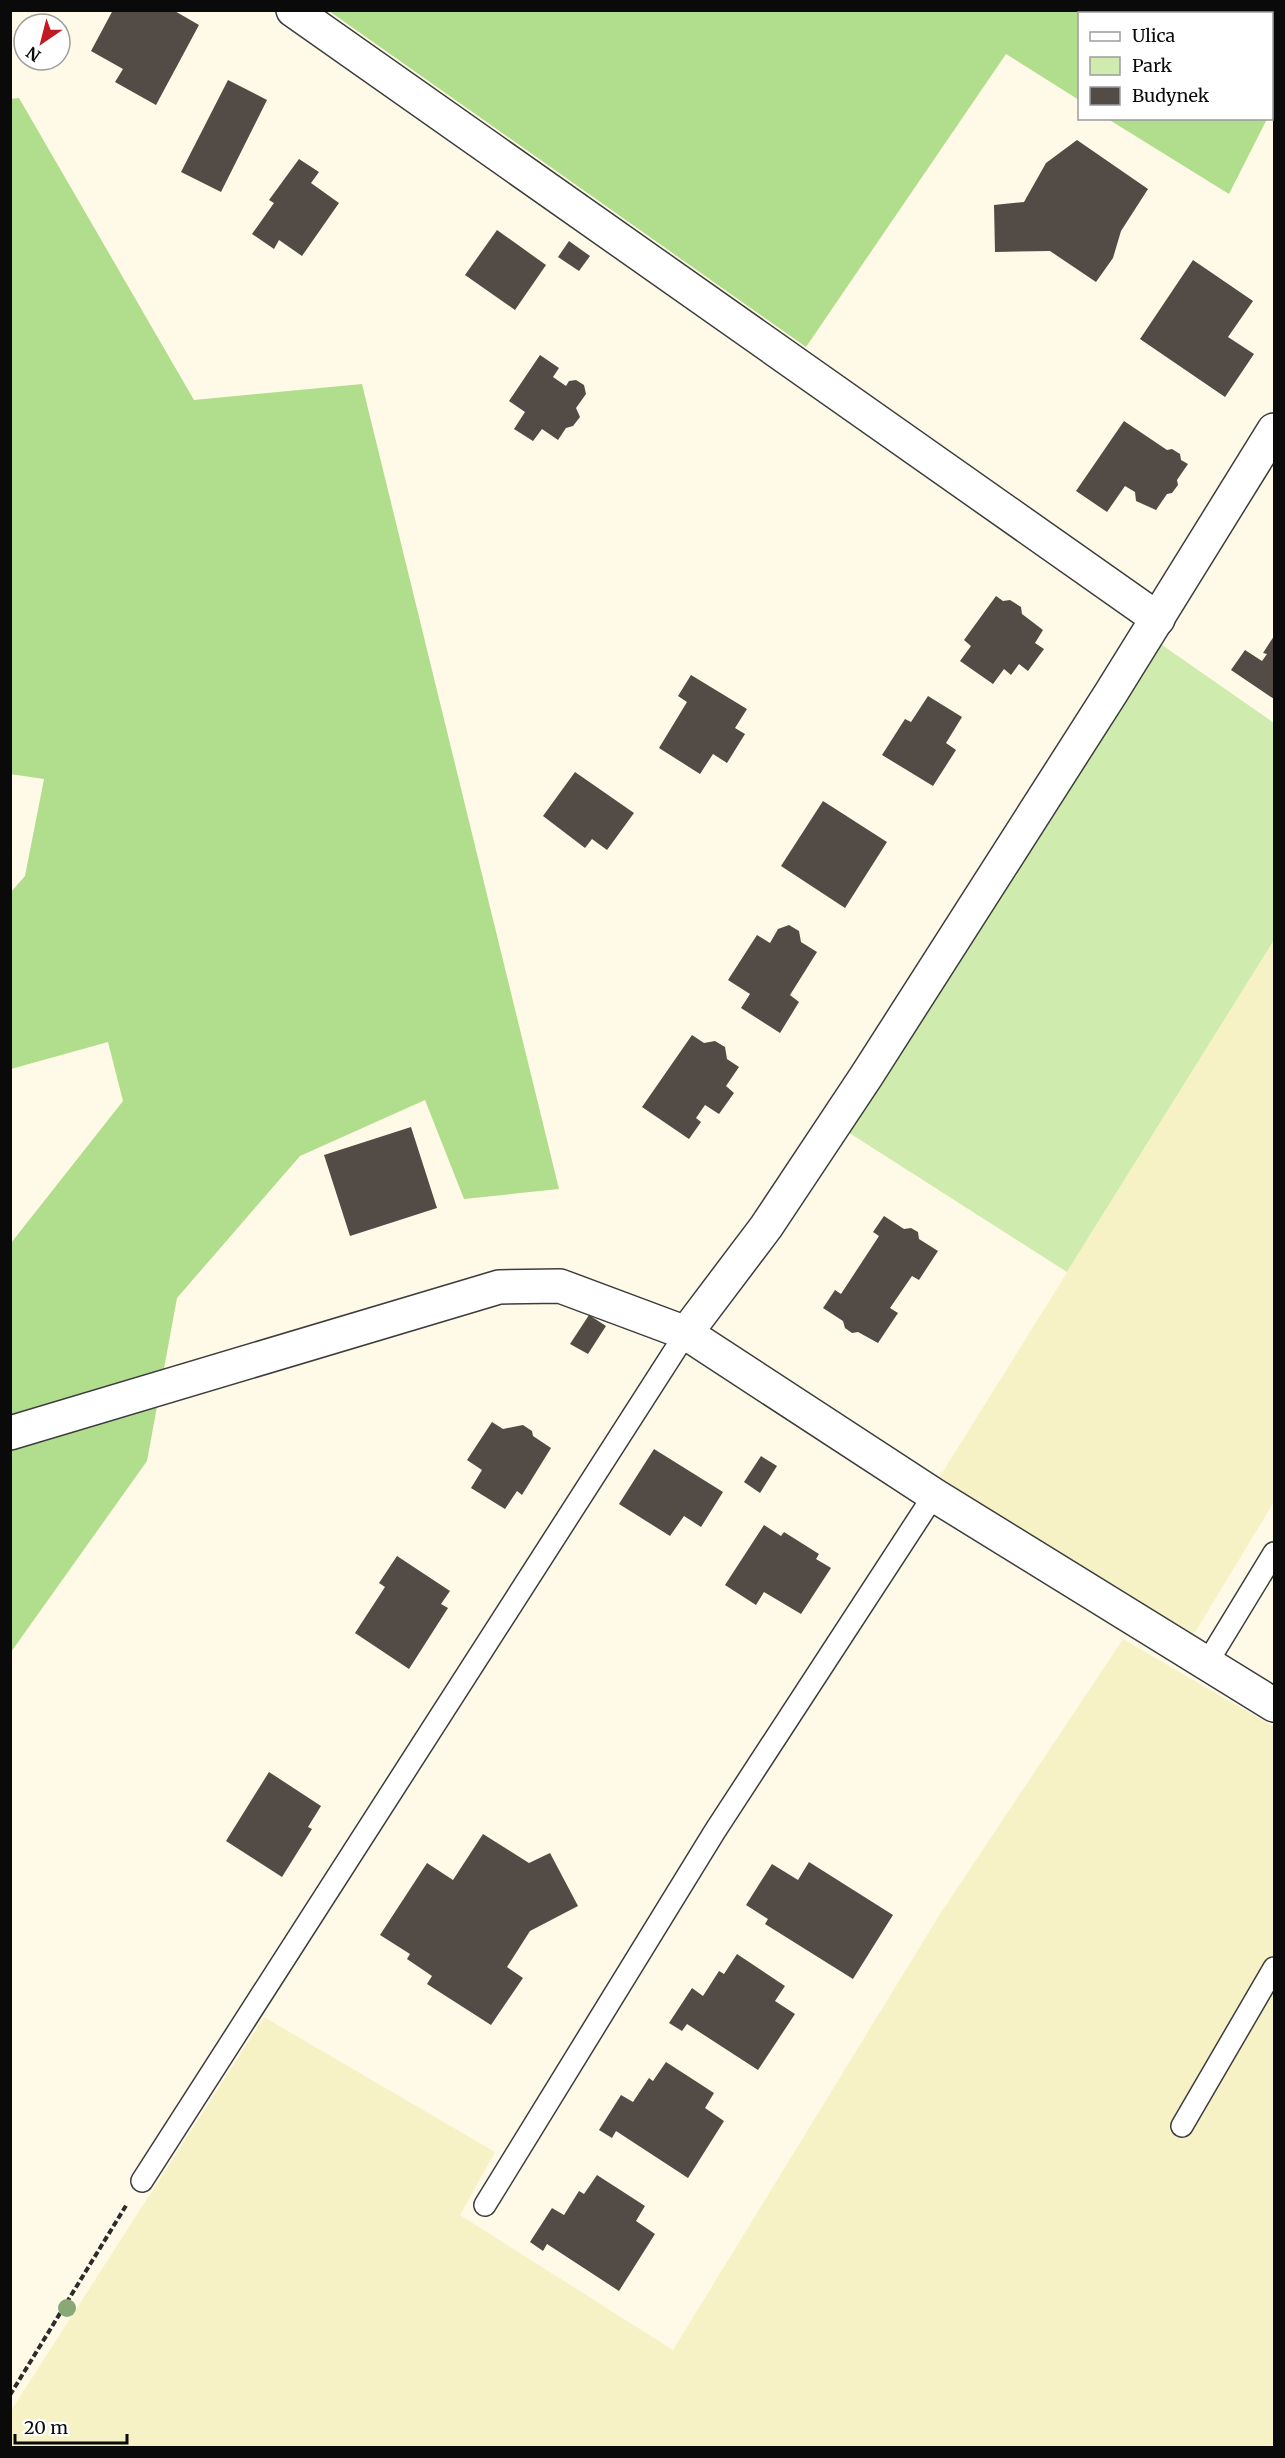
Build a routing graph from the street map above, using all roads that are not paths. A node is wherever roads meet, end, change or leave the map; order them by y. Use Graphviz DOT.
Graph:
graph roads {
  1 [pos="293,10"];
  2 [pos="1275,430"];
  3 [pos="1158,619"];
  4 [pos="686,1333"];
  5 [pos="10,1433"];
  6 [pos="934,1495"];
  7 [pos="1275,1554"];
  8 [pos="1207,1663"];
  9 [pos="1275,1705"];
  10 [pos="1275,1968"];
  11 [pos="1182,2126"];
  12 [pos="142,2181"];
  13 [pos="484,2205"];
  1 -- 3 [label="street"];
  2 -- 3 [label="street"];
  3 -- 4 [label="street"];
  4 -- 5 [label="street"];
  4 -- 6 [label="street"];
  4 -- 12 [label="lane"];
  6 -- 8 [label="street"];
  6 -- 13 [label="lane"];
  7 -- 8 [label="lane"];
  8 -- 9 [label="street"];
  10 -- 11 [label="lane"];
}
